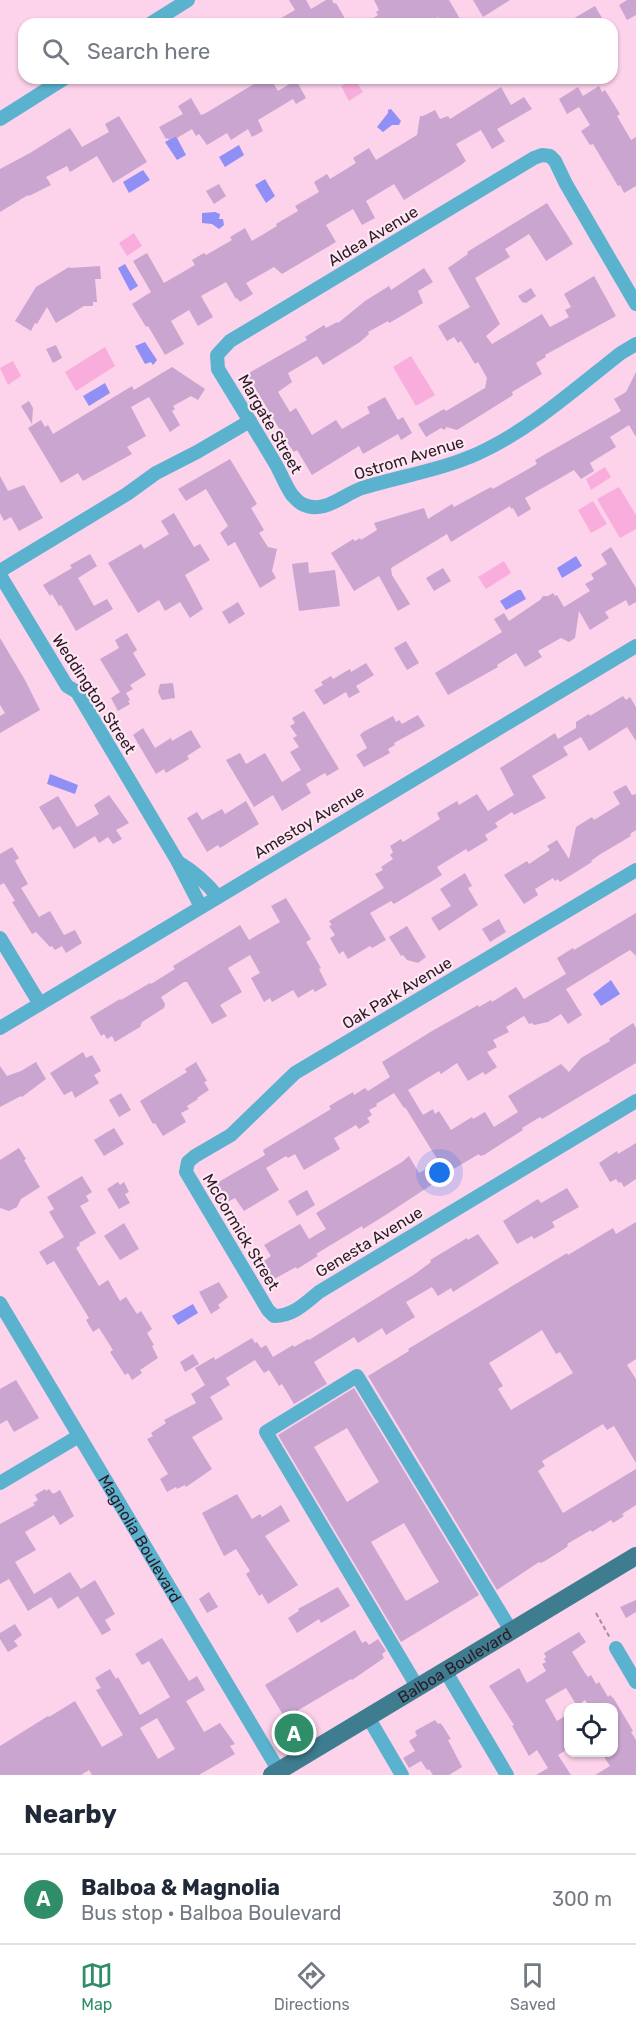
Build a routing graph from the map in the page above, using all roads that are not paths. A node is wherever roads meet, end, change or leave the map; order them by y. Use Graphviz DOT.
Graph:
graph roads {
  1 [pos="188,0"];
  2 [pos="160,18"];
  3 [pos="55,84"];
  4 [pos="0,119"];
  5 [pos="636,304"];
  6 [pos="636,344"];
  7 [pos="217,355"];
  8 [pos="250,421"];
  9 [pos="304,504"];
  10 [pos="0,571"];
  11 [pos="0,575"];
  12 [pos="636,646"];
  13 [pos="178,862"];
  14 [pos="636,870"];
  15 [pos="217,896"];
  16 [pos="201,907"];
  17 [pos="0,938"];
  18 [pos="40,1004"];
  19 [pos="0,1028"];
  20 [pos="636,1101"];
  21 [pos="188,1162"];
  22 [pos="0,1303"];
  23 [pos="274,1317"];
  24 [pos="79,1436"];
  25 [pos="0,1483"];
  26 [pos="636,1556"];
  27 [pos="512,1632"];
  28 [pos="616,1648"];
  29 [pos="446,1672"];
  30 [pos="636,1682"];
  31 [pos="418,1688"];
  32 [pos="368,1717"];
  33 [pos="278,1774"];
  34 [pos="402,1775"];
  35 [pos="507,1775"];
  1 -- 2 [label="street"];
  3 -- 4 [label="street"];
  5 -- 7 [label="street, Aldea Avenue"];
  6 -- 9 [label="street, Ostrom Avenue"];
  7 -- 8 [label="street, Margate Street"];
  8 -- 9 [label="street, Margate Street"];
  8 -- 10 [label="street"];
  11 -- 13 [label="street, Weddington Street"];
  12 -- 15 [label="street, Amestoy Avenue"];
  13 -- 15 [label="street, Weddington Street"];
  13 -- 16 [label="street, Weddington Street"];
  14 -- 21 [label="street, Oak Park Avenue"];
  15 -- 16 [label="street, Amestoy Avenue"];
  16 -- 18 [label="street, Amestoy Avenue"];
  17 -- 18 [label="street"];
  18 -- 19 [label="street, Amestoy Avenue"];
  20 -- 23 [label="street, Genesta Avenue"];
  21 -- 23 [label="street, McCormick Street"];
  22 -- 24 [label="street, Magnolia Boulevard"];
  24 -- 25 [label="street"];
  24 -- 33 [label="street, Magnolia Boulevard"];
  26 -- 27 [label="main road, Balboa Boulevard"];
  27 -- 29 [label="main road, Balboa Boulevard"];
  27 -- 31 [label="street"];
  28 -- 30 [label="street"];
  29 -- 31 [label="main road, Balboa Boulevard"];
  29 -- 35 [label="street"];
  31 -- 32 [label="main road, Balboa Boulevard"];
  32 -- 33 [label="main road, Balboa Boulevard"];
  32 -- 34 [label="street"];
}
